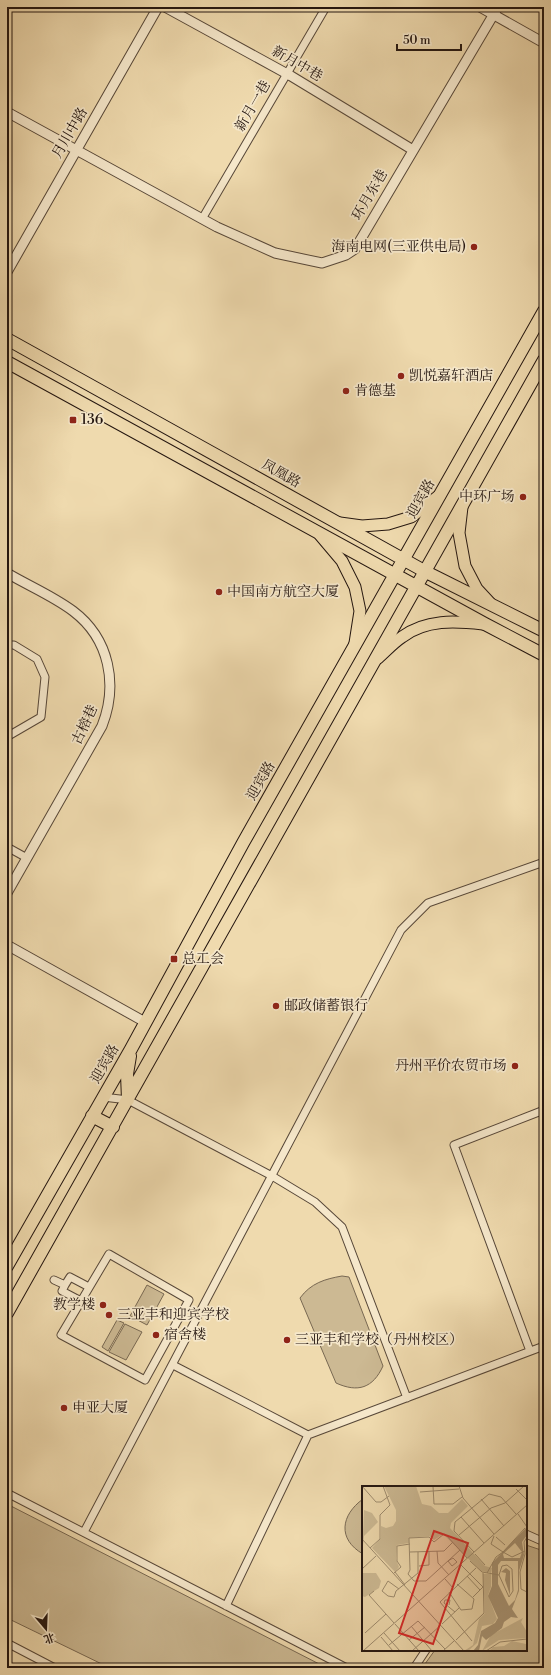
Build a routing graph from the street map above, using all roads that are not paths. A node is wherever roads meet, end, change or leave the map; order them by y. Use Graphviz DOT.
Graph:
graph roads {
  1 [pos="158,7"];
  2 [pos="165,7"];
  3 [pos="326,7"];
  4 [pos="480,7"];
  5 [pos="496,11"];
  6 [pos="544,43"];
  7 [pos="287,74"];
  8 [pos="7,112"];
  9 [pos="76,150"];
  10 [pos="413,150"];
  11 [pos="202,218"];
  12 [pos="7,272"];
  13 [pos="544,311"];
  14 [pos="7,339"];
  15 [pos="544,360"];
  16 [pos="7,362"];
  17 [pos="442,493"];
  18 [pos="462,506"];
  19 [pos="336,522"];
  20 [pos="317,531"];
  21 [pos="404,560"];
  22 [pos="426,572"];
  23 [pos="7,573"];
  24 [pos="396,574"];
  25 [pos="418,586"];
  26 [pos="493,606"];
  27 [pos="485,624"];
  28 [pos="544,631"];
  29 [pos="7,645"];
  30 [pos="355,647"];
  31 [pos="544,655"];
  32 [pos="374,661"];
  33 [pos="7,735"];
  34 [pos="7,847"];
  35 [pos="27,858"];
  36 [pos="544,862"];
  37 [pos="7,893"];
  38 [pos="7,945"];
  39 [pos="145,1022"];
  40 [pos="131,1049"];
  41 [pos="148,1063"];
  42 [pos="103,1097"];
  43 [pos="128,1100"];
  44 [pos="544,1110"];
  45 [pos="92,1116"];
  46 [pos="113,1127"];
  47 [pos="272,1176"];
  48 [pos="7,1266"];
  49 [pos="54,1280"];
  50 [pos="66,1285"];
  51 [pos="89,1287"];
  52 [pos="81,1300"];
  53 [pos="7,1313"];
  54 [pos="544,1346"];
  55 [pos="530,1351"];
  56 [pos="173,1365"];
  57 [pos="407,1398"];
  58 [pos="308,1435"];
  59 [pos="7,1493"];
  60 [pos="84,1532"];
  61 [pos="527,1534"];
  62 [pos="544,1542"];
  63 [pos="226,1606"];
  64 [pos="7,1643"];
  65 [pos="425,1651"];
  66 [pos="55,1668"];
  67 [pos="347,1668"];
  68 [pos="414,1668"];
  1 -- 9 [label="street, 月川中路"];
  2 -- 7 [label="street, 新月中巷"];
  3 -- 7 [label="street, 新月一巷"];
  4 -- 5 [label="street"];
  5 -- 6 [label="street"];
  5 -- 10 [label="street, 环月东巷"];
  7 -- 10 [label="street, 新月中巷"];
  7 -- 11 [label="street, 新月一巷"];
  8 -- 9 [label="street, 环月东巷"];
  9 -- 11 [label="street, 环月东巷"];
  9 -- 12 [label="street, 月川中路"];
  10 -- 11 [label="street, 环月东巷"];
  13 -- 17 [label="highway, 迎宾路"];
  14 -- 19 [label="highway, 凤凰路"];
  15 -- 18 [label="highway"];
  16 -- 20 [label="highway"];
  17 -- 19 [label="main road"];
  17 -- 21 [label="highway, 迎宾路"];
  18 -- 22 [label="highway"];
  18 -- 26 [label="main road"];
  19 -- 21 [label="highway, 凤凰路"];
  20 -- 24 [label="highway"];
  20 -- 30 [label="main road"];
  21 -- 22 [label="highway, 凤凰路"];
  21 -- 24 [label="highway, 迎宾路"];
  22 -- 25 [label="highway"];
  22 -- 26 [label="highway, 凤凰路"];
  23 -- 35 [label="street, 古榕巷"];
  24 -- 25 [label="highway"];
  24 -- 30 [label="highway, 迎宾路"];
  25 -- 27 [label="highway"];
  25 -- 32 [label="highway"];
  26 -- 28 [label="highway, 凤凰路"];
  27 -- 31 [label="highway"];
  27 -- 32 [label="main road"];
  29 -- 33 [label="street"];
  30 -- 39 [label="highway, 迎宾路"];
  32 -- 41 [label="highway"];
  34 -- 35 [label="street"];
  35 -- 37 [label="street, 古榕巷"];
  36 -- 47 [label="street"];
  38 -- 39 [label="street"];
  39 -- 40 [label="highway, 迎宾路"];
  40 -- 41 [label="highway"];
  40 -- 42 [label="highway, 迎宾路"];
  40 -- 43 [label="highway"];
  41 -- 43 [label="highway"];
  42 -- 43 [label="street"];
  42 -- 45 [label="highway, 迎宾路"];
  43 -- 46 [label="highway"];
  43 -- 47 [label="street"];
  44 -- 55 [label="street"];
  45 -- 46 [label="highway"];
  45 -- 48 [label="highway, 迎宾路"];
  46 -- 53 [label="highway"];
  47 -- 56 [label="street"];
  47 -- 57 [label="street"];
  49 -- 50 [label="street"];
  50 -- 51 [label="street"];
  50 -- 52 [label="street"];
  51 -- 52 [label="street"];
  51 -- 52 [label="street"];
  54 -- 55 [label="street"];
  55 -- 57 [label="street"];
  56 -- 58 [label="street"];
  56 -- 60 [label="street"];
  57 -- 58 [label="street"];
  58 -- 63 [label="street"];
  59 -- 60 [label="street"];
  60 -- 63 [label="street"];
  61 -- 62 [label="street"];
  63 -- 67 [label="street"];
  64 -- 66 [label="street"];
  65 -- 68 [label="street"];
}
